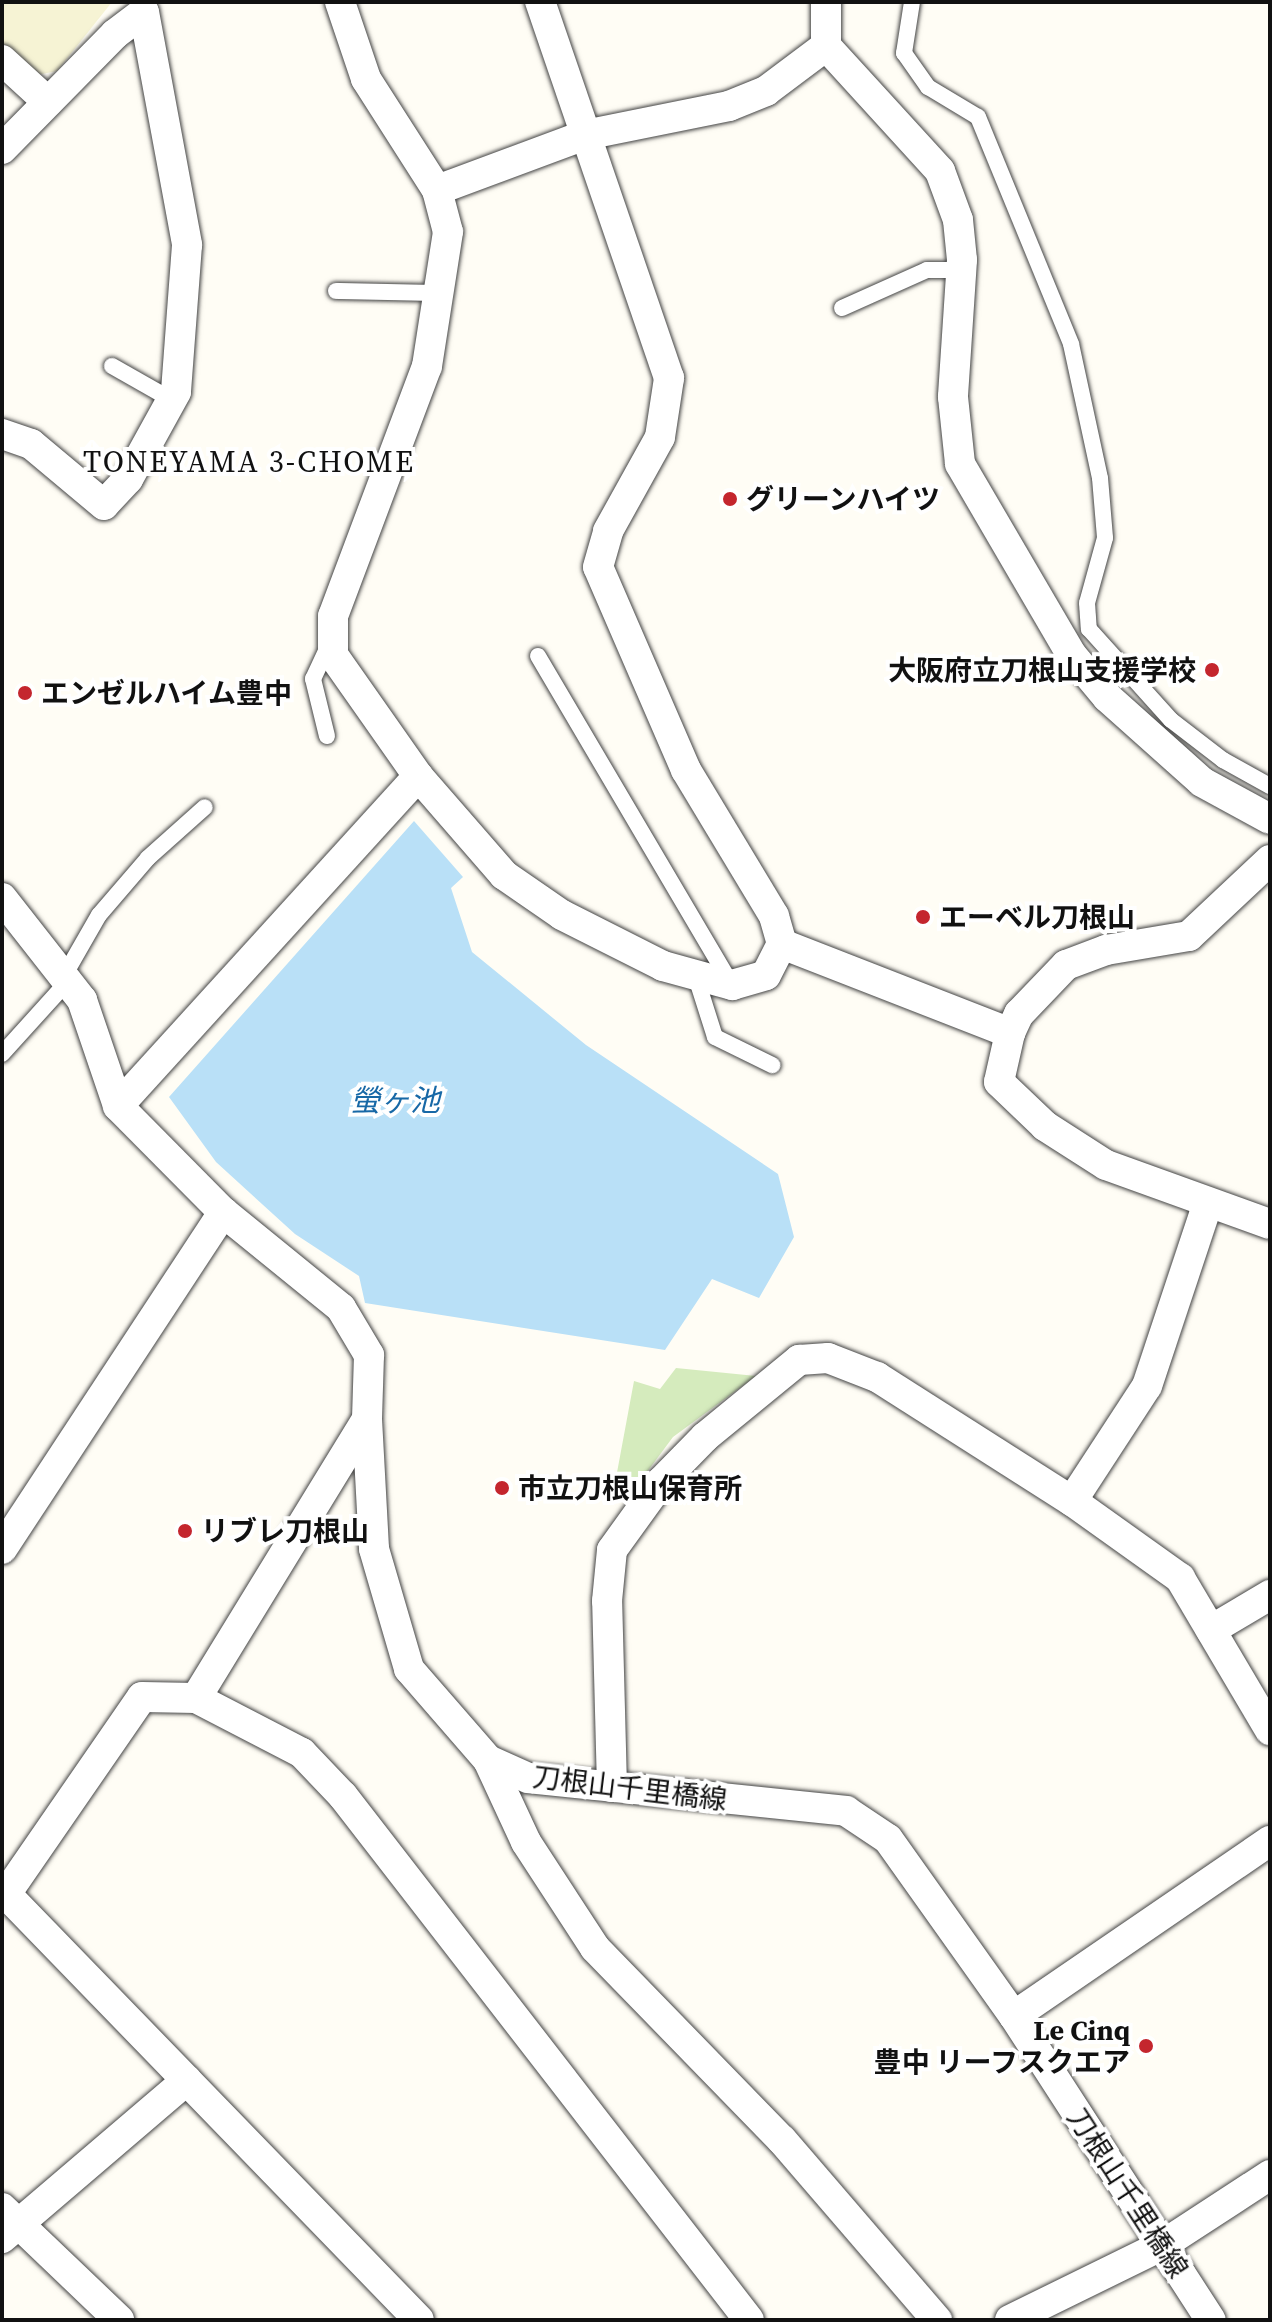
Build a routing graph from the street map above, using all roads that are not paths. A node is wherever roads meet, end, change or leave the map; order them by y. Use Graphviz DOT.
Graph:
graph roads {
  1 [pos="340,2"];
  2 [pos="540,2"];
  3 [pos="826,2"];
  4 [pos="912,2"];
  5 [pos="826,46"];
  6 [pos="2,60"];
  7 [pos="48,102"];
  8 [pos="585,135"];
  9 [pos="2,149"];
  10 [pos="437,190"];
  11 [pos="961,270"];
  12 [pos="336,291"];
  13 [pos="439,293"];
  14 [pos="842,308"];
  15 [pos="112,366"];
  16 [pos="172,400"];
  17 [pos="2,434"];
  18 [pos="333,635"];
  19 [pos="538,656"];
  20 [pos="327,736"];
  21 [pos="418,776"];
  22 [pos="1270,786"];
  23 [pos="205,807"];
  24 [pos="1270,819"];
  25 [pos="1270,860"];
  26 [pos="2,898"];
  27 [pos="782,944"];
  28 [pos="695,974"];
  29 [pos="66,978"];
  30 [pos="732,985"];
  31 [pos="1010,1033"];
  32 [pos="2,1054"];
  33 [pos="772,1065"];
  34 [pos="118,1106"];
  35 [pos="1207,1206"];
  36 [pos="223,1212"];
  37 [pos="1270,1224"];
  38 [pos="367,1419"];
  39 [pos="1072,1501"];
  40 [pos="2,1549"];
  41 [pos="1270,1595"];
  42 [pos="1211,1630"];
  43 [pos="196,1698"];
  44 [pos="1270,1730"];
  45 [pos="488,1760"];
  46 [pos="612,1787"];
  47 [pos="1270,1841"];
  48 [pos="4,1892"];
  49 [pos="1014,2016"];
  50 [pos="187,2080"];
  51 [pos="1270,2175"];
  52 [pos="7,2222"];
  53 [pos="1161,2246"];
  54 [pos="119,2320"];
  55 [pos="419,2320"];
  56 [pos="749,2320"];
  57 [pos="937,2320"];
  58 [pos="1010,2320"];
  59 [pos="1211,2320"];
  1 -- 10 [label="street"];
  2 -- 8 [label="street"];
  3 -- 5 [label="street"];
  4 -- 22 [label="lane"];
  5 -- 8 [label="street"];
  5 -- 11 [label="street"];
  6 -- 7 [label="street"];
  7 -- 9 [label="street"];
  7 -- 16 [label="street"];
  8 -- 10 [label="street"];
  8 -- 27 [label="street"];
  10 -- 13 [label="street"];
  11 -- 14 [label="lane"];
  11 -- 24 [label="street"];
  12 -- 13 [label="lane"];
  13 -- 18 [label="street"];
  15 -- 16 [label="lane"];
  16 -- 17 [label="street"];
  18 -- 20 [label="lane"];
  18 -- 21 [label="street"];
  19 -- 30 [label="lane"];
  21 -- 28 [label="street"];
  21 -- 34 [label="street"];
  23 -- 29 [label="lane"];
  25 -- 31 [label="street"];
  26 -- 29 [label="street, 刀根山千里橋線"];
  27 -- 30 [label="street"];
  27 -- 31 [label="street"];
  28 -- 30 [label="street"];
  28 -- 33 [label="lane"];
  29 -- 32 [label="lane"];
  29 -- 34 [label="street, 刀根山千里橋線"];
  31 -- 35 [label="street"];
  34 -- 36 [label="street, 刀根山千里橋線"];
  35 -- 37 [label="street"];
  35 -- 39 [label="street"];
  36 -- 38 [label="street, 刀根山千里橋線"];
  36 -- 40 [label="street"];
  38 -- 43 [label="street"];
  38 -- 45 [label="street, 刀根山千里橋線"];
  39 -- 42 [label="street"];
  39 -- 46 [label="street"];
  41 -- 42 [label="street"];
  42 -- 44 [label="street"];
  43 -- 48 [label="street"];
  43 -- 56 [label="street"];
  45 -- 46 [label="street, 刀根山千里橋線"];
  45 -- 57 [label="street"];
  46 -- 49 [label="street, 刀根山千里橋線"];
  47 -- 49 [label="street"];
  48 -- 50 [label="street"];
  49 -- 53 [label="street, 刀根山千里橋線"];
  50 -- 52 [label="street"];
  50 -- 55 [label="street"];
  51 -- 53 [label="street"];
  52 -- 54 [label="street"];
  53 -- 58 [label="street"];
  53 -- 59 [label="street, 刀根山千里橋線"];
}
